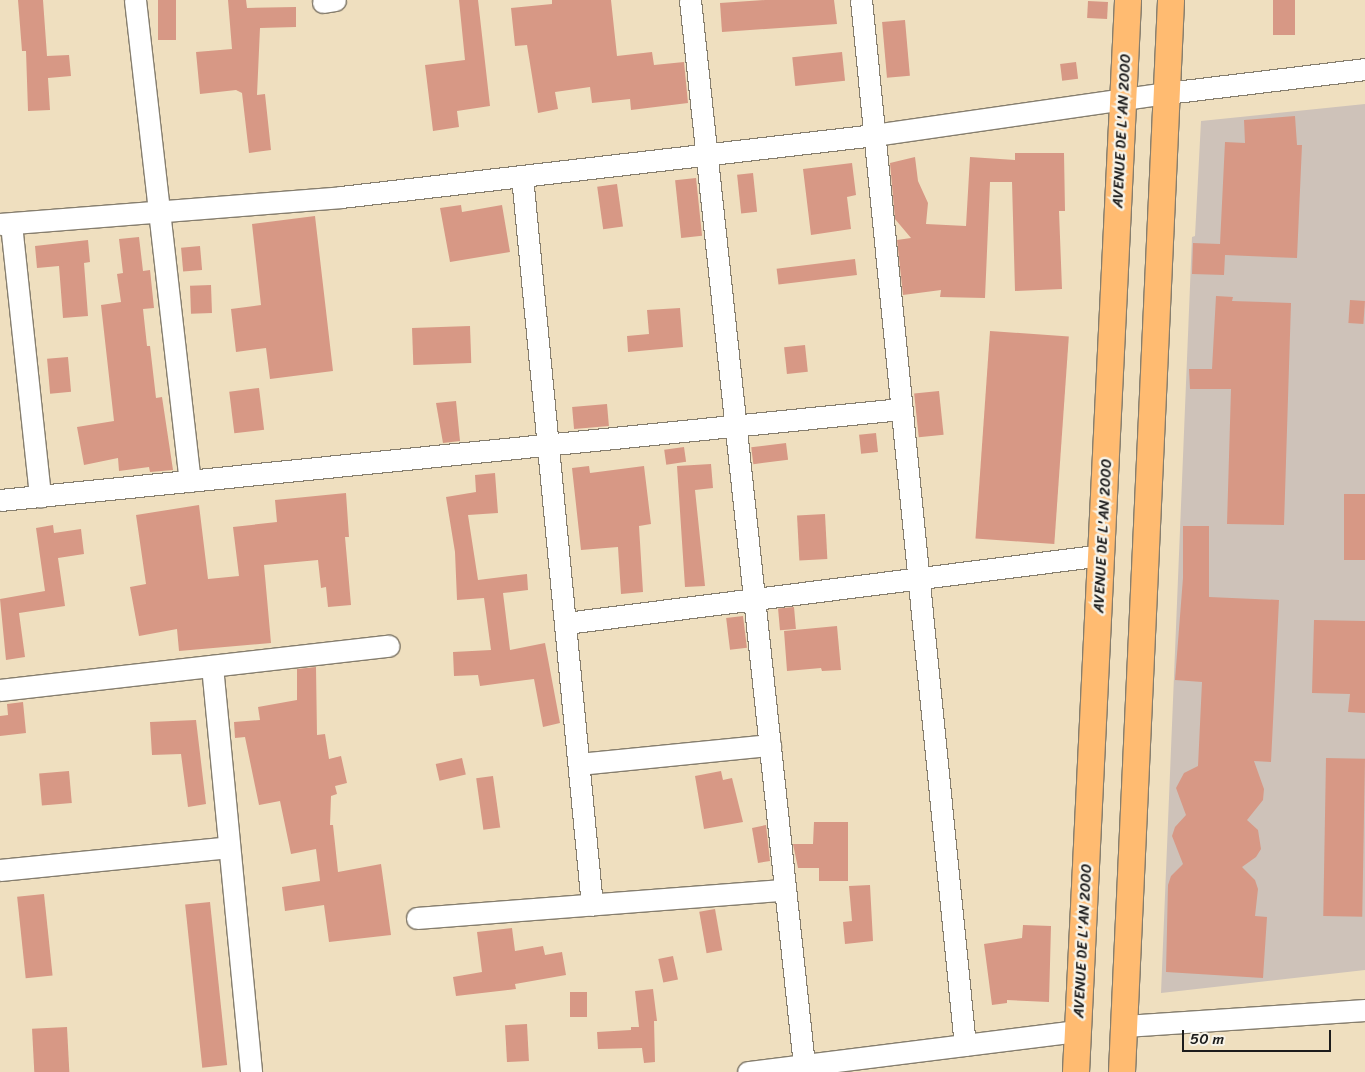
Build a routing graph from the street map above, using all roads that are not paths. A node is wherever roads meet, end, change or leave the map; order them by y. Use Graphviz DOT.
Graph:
graph roads {
  1 [pos="135,0"];
  2 [pos="690,0"];
  3 [pos="861,0"];
  4 [pos="1128,0"];
  5 [pos="1171,0"];
  6 [pos="1365,70"];
  7 [pos="1167,93"];
  8 [pos="1124,99"];
  9 [pos="874,135"];
  10 [pos="707,154"];
  11 [pos="522,176"];
  12 [pos="160,212"];
  13 [pos="6,224"];
  14 [pos="900,409"];
  15 [pos="736,426"];
  16 [pos="548,445"];
  17 [pos="190,481"];
  18 [pos="40,496"];
  19 [pos="0,500"];
  20 [pos="1102,555"];
  21 [pos="919,577"];
  22 [pos="754,598"];
  23 [pos="566,622"];
  24 [pos="389,646"];
  25 [pos="212,666"];
  26 [pos="0,690"];
  27 [pos="770,745"];
  28 [pos="579,764"];
  29 [pos="229,847"];
  30 [pos="0,870"];
  31 [pos="785,890"];
  32 [pos="592,905"];
  33 [pos="417,918"];
  34 [pos="1365,1010"];
  35 [pos="1124,1026"];
  36 [pos="1078,1031"];
  37 [pos="966,1045"];
  38 [pos="804,1065"];
  39 [pos="251,1072"];
  40 [pos="748,1072"];
  41 [pos="1076,1072"];
  42 [pos="1122,1072"];
  1 -- 12 [label="street"];
  2 -- 10 [label="street"];
  3 -- 9 [label="street"];
  4 -- 8 [label="main road, AVENUE DE L'AN 2000"];
  5 -- 7 [label="main road"];
  6 -- 7 [label="street"];
  7 -- 8 [label="street"];
  7 -- 35 [label="main road"];
  8 -- 9 [label="street"];
  8 -- 20 [label="main road, AVENUE DE L'AN 2000"];
  9 -- 10 [label="street"];
  9 -- 14 [label="street"];
  10 -- 11 [label="street"];
  10 -- 15 [label="street"];
  11 -- 12 [label="street"];
  11 -- 16 [label="street"];
  12 -- 13 [label="street"];
  12 -- 17 [label="street"];
  13 -- 18 [label="street"];
  14 -- 15 [label="street"];
  14 -- 21 [label="street"];
  15 -- 16 [label="street"];
  15 -- 22 [label="street"];
  16 -- 17 [label="street"];
  16 -- 23 [label="street"];
  17 -- 18 [label="street"];
  18 -- 19 [label="street"];
  20 -- 21 [label="street"];
  20 -- 36 [label="main road, AVENUE DE L'AN 2000"];
  21 -- 22 [label="street"];
  21 -- 37 [label="street"];
  22 -- 23 [label="street"];
  22 -- 27 [label="street"];
  23 -- 28 [label="street"];
  24 -- 25 [label="street"];
  25 -- 26 [label="street"];
  25 -- 29 [label="street"];
  27 -- 28 [label="street"];
  27 -- 31 [label="street"];
  28 -- 32 [label="street"];
  29 -- 30 [label="street"];
  29 -- 39 [label="street"];
  31 -- 32 [label="street"];
  31 -- 38 [label="street"];
  32 -- 33 [label="street"];
  34 -- 35 [label="street"];
  35 -- 42 [label="main road"];
  36 -- 37 [label="street"];
  36 -- 41 [label="main road, AVENUE DE L'AN 2000"];
  37 -- 38 [label="street"];
  38 -- 40 [label="street"];
}
